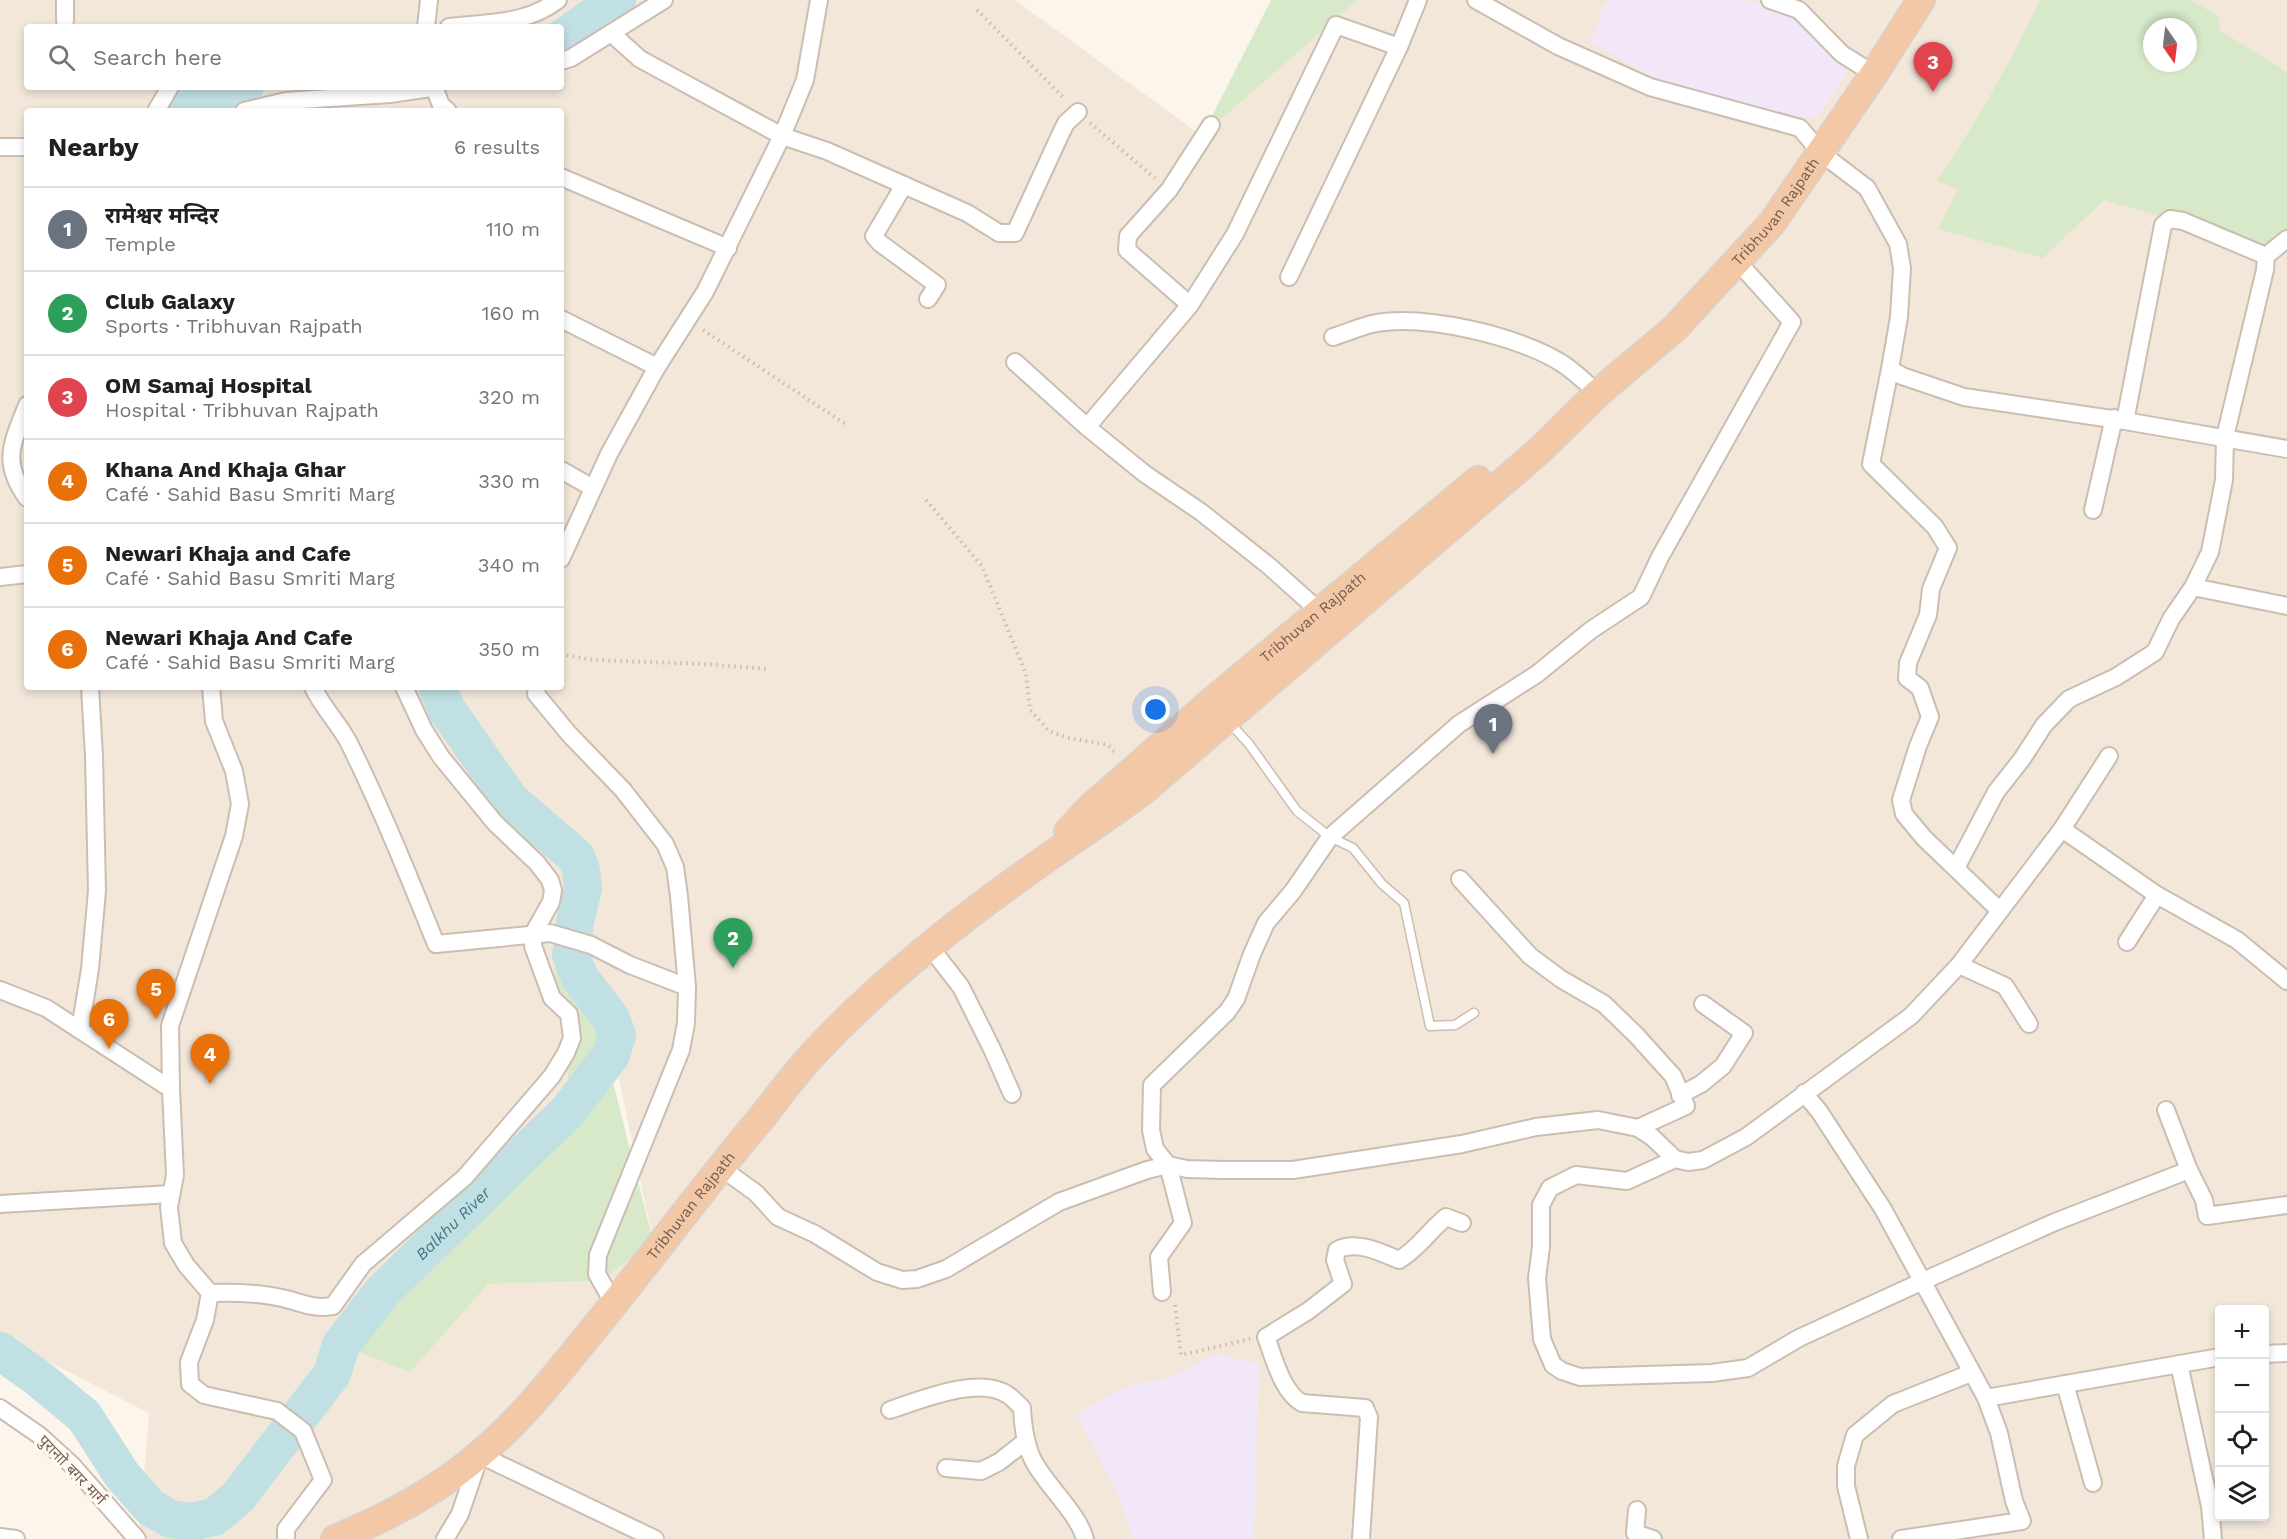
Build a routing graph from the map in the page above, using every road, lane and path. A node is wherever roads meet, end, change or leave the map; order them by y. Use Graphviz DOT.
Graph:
graph roads {
  1 [pos="65,0"];
  2 [pos="429,0"];
  3 [pos="558,0"];
  4 [pos="664,0"];
  5 [pos="819,0"];
  6 [pos="1418,0"];
  7 [pos="1476,0"];
  8 [pos="1770,0"];
  9 [pos="1921,0"];
  10 [pos="65,21"];
  11 [pos="426,24"];
  12 [pos="476,24"];
  13 [pos="611,33"];
  14 [pos="1399,47"];
  15 [pos="564,60"];
  16 [pos="1874,74"];
  17 [pos="168,90"];
  18 [pos="416,90"];
  19 [pos="436,90"];
  20 [pos="158,108"];
  21 [pos="257,108"];
  22 [pos="444,108"];
  23 [pos="1078,112"];
  24 [pos="1211,125"];
  25 [pos="782,136"];
  26 [pos="0,147"];
  27 [pos="24,147"];
  28 [pos="1821,153"];
  29 [pos="564,178"];
  30 [pos="904,185"];
  31 [pos="2287,239"];
  32 [pos="728,248"];
  33 [pos="2266,256"];
  34 [pos="1738,262"];
  35 [pos="1289,277"];
  36 [pos="928,299"];
  37 [pos="1190,305"];
  38 [pos="564,320"];
  39 [pos="688,320"];
  40 [pos="1333,337"];
  41 [pos="1015,362"];
  42 [pos="657,367"];
  43 [pos="1890,369"];
  44 [pos="1598,393"];
  45 [pos="24,413"];
  46 [pos="2120,419"];
  47 [pos="848,425"];
  48 [pos="1087,427"];
  49 [pos="2225,437"];
  50 [pos="2287,449"];
  51 [pos="564,472"];
  52 [pos="593,488"];
  53 [pos="24,494"];
  54 [pos="926,500"];
  55 [pos="2093,510"];
  56 [pos="564,552"];
  57 [pos="24,574"];
  58 [pos="0,577"];
  59 [pos="2193,587"];
  60 [pos="2287,606"];
  61 [pos="1328,619"];
  62 [pos="564,655"];
  63 [pos="768,669"];
  64 [pos="90,690"];
  65 [pos="211,690"];
  66 [pos="315,690"];
  67 [pos="405,690"];
  68 [pos="537,690"];
  69 [pos="1219,711"];
  70 [pos="2109,756"];
  71 [pos="1133,772"];
  72 [pos="2062,829"];
  73 [pos="1330,837"];
  74 [pos="1044,860"];
  75 [pos="1956,868"];
  76 [pos="1460,879"];
  77 [pos="2157,896"];
  78 [pos="1999,910"];
  79 [pos="533,933"];
  80 [pos="2127,942"];
  81 [pos="930,947"];
  82 [pos="1959,965"];
  83 [pos="2287,981"];
  84 [pos="687,987"];
  85 [pos="0,990"];
  86 [pos="1703,1004"];
  87 [pos="1474,1013"];
  88 [pos="2030,1024"];
  89 [pos="80,1030"];
  90 [pos="171,1089"];
  91 [pos="1804,1093"];
  92 [pos="1012,1094"];
  93 [pos="1680,1095"];
  94 [pos="2166,1110"];
  95 [pos="1638,1128"];
  96 [pos="1675,1159"];
  97 [pos="1168,1165"];
  98 [pos="720,1167"];
  99 [pos="2189,1170"];
  100 [pos="171,1194"];
  101 [pos="0,1204"];
  102 [pos="2287,1205"];
  103 [pos="1462,1223"];
  104 [pos="1923,1281"];
  105 [pos="210,1293"];
  106 [pos="1168,1293"];
  107 [pos="614,1305"];
  108 [pos="1266,1337"];
  109 [pos="2287,1353"];
  110 [pos="2269,1354"];
  111 [pos="2215,1358"];
  112 [pos="2179,1364"];
  113 [pos="1971,1373"];
  114 [pos="2065,1384"];
  115 [pos="1986,1398"];
  116 [pos="0,1408"];
  117 [pos="891,1410"];
  118 [pos="1026,1441"];
  119 [pos="480,1455"];
  120 [pos="946,1468"];
  121 [pos="2093,1483"];
  122 [pos="1637,1510"];
  123 [pos="0,1537"];
  124 [pos="16,1539"];
  125 [pos="137,1539"];
  126 [pos="286,1539"];
  127 [pos="335,1539"];
  128 [pos="445,1539"];
  129 [pos="655,1539"];
  130 [pos="1085,1539"];
  131 [pos="1361,1539"];
  132 [pos="1653,1539"];
  133 [pos="1859,1539"];
  134 [pos="1901,1539"];
  135 [pos="2213,1539"];
  1 -- 10 [label="street"];
  2 -- 11 [label="street"];
  3 -- 12 [label="street"];
  4 -- 13 [label="street"];
  5 -- 25 [label="street"];
  6 -- 14 [label="street"];
  7 -- 28 [label="street"];
  8 -- 16 [label="street"];
  9 -- 16 [label="highway, Tribhuvan Rajpath"];
  13 -- 15 [label="street"];
  13 -- 25 [label="street"];
  14 -- 35 [label="street"];
  14 -- 37 [label="street"];
  16 -- 28 [label="highway, Tribhuvan Rajpath"];
  17 -- 20 [label="street"];
  18 -- 21 [label="street"];
  19 -- 22 [label="street"];
  23 -- 30 [label="street"];
  24 -- 37 [label="street"];
  25 -- 30 [label="street"];
  25 -- 32 [label="street"];
  26 -- 27 [label="street"];
  28 -- 34 [label="highway, Tribhuvan Rajpath"];
  28 -- 43 [label="street"];
  29 -- 32 [label="street"];
  30 -- 36 [label="street"];
  31 -- 33 [label="street"];
  32 -- 39 [label="street"];
  33 -- 46 [label="street"];
  33 -- 49 [label="street"];
  34 -- 44 [label="highway, Tribhuvan Rajpath"];
  34 -- 73 [label="street"];
  37 -- 48 [label="street"];
  38 -- 42 [label="street"];
  39 -- 42 [label="street"];
  39 -- 47 [label="path"];
  40 -- 44 [label="street"];
  41 -- 48 [label="street"];
  42 -- 52 [label="street"];
  43 -- 46 [label="street"];
  43 -- 75 [label="street"];
  44 -- 61 [label="highway, Tribhuvan Rajpath"];
  45 -- 53 [label="street"];
  46 -- 49 [label="street"];
  46 -- 55 [label="street"];
  48 -- 61 [label="street"];
  49 -- 50 [label="street"];
  49 -- 59 [label="street"];
  51 -- 52 [label="street"];
  52 -- 56 [label="street"];
  54 -- 71 [label="path"];
  57 -- 58 [label="street"];
  59 -- 60 [label="street"];
  59 -- 75 [label="street"];
  61 -- 69 [label="highway, Tribhuvan Rajpath"];
  62 -- 63 [label="path"];
  64 -- 89 [label="street"];
  65 -- 90 [label="street"];
  66 -- 79 [label="street"];
  67 -- 79 [label="street"];
  68 -- 84 [label="street"];
  69 -- 71 [label="highway, Tribhuvan Rajpath"];
  69 -- 73 [label="lane"];
  69 -- 74 [label="highway, Tribhuvan Rajpath"];
  70 -- 72 [label="street"];
  71 -- 74 [label="highway, Tribhuvan Rajpath"];
  72 -- 77 [label="street"];
  72 -- 78 [label="street"];
  73 -- 87 [label="lane"];
  73 -- 97 [label="street"];
  74 -- 81 [label="highway, Tribhuvan Rajpath"];
  75 -- 78 [label="street"];
  76 -- 93 [label="street"];
  77 -- 80 [label="street"];
  77 -- 83 [label="street"];
  78 -- 82 [label="street"];
  79 -- 84 [label="street"];
  79 -- 105 [label="street"];
  81 -- 92 [label="street"];
  81 -- 98 [label="highway, Tribhuvan Rajpath"];
  82 -- 88 [label="street"];
  82 -- 91 [label="street"];
  84 -- 107 [label="street"];
  85 -- 89 [label="street"];
  86 -- 93 [label="street"];
  89 -- 90 [label="street"];
  90 -- 100 [label="street"];
  91 -- 96 [label="street"];
  91 -- 104 [label="street"];
  93 -- 95 [label="street"];
  94 -- 99 [label="street"];
  95 -- 96 [label="street"];
  95 -- 97 [label="street"];
  96 -- 104 [label="street"];
  97 -- 98 [label="street"];
  97 -- 106 [label="street"];
  98 -- 107 [label="highway, Tribhuvan Rajpath"];
  99 -- 102 [label="street"];
  99 -- 104 [label="street"];
  100 -- 101 [label="street"];
  100 -- 105 [label="street"];
  103 -- 108 [label="street"];
  104 -- 113 [label="street"];
  105 -- 126 [label="street"];
  106 -- 108 [label="path"];
  107 -- 119 [label="highway, Tribhuvan Rajpath"];
  108 -- 131 [label="street"];
  109 -- 110 [label="street"];
  111 -- 112 [label="street"];
  112 -- 114 [label="street"];
  112 -- 135 [label="street"];
  113 -- 115 [label="street"];
  113 -- 133 [label="street"];
  114 -- 115 [label="street"];
  114 -- 121 [label="street"];
  115 -- 134 [label="street"];
  116 -- 125 [label="street, पुरानाो बगर मार्ग"];
  117 -- 118 [label="street"];
  118 -- 120 [label="street"];
  118 -- 130 [label="street"];
  119 -- 127 [label="highway, Tribhuvan Rajpath"];
  119 -- 128 [label="street"];
  119 -- 129 [label="street"];
  122 -- 132 [label="street"];
  123 -- 124 [label="street"];
}
